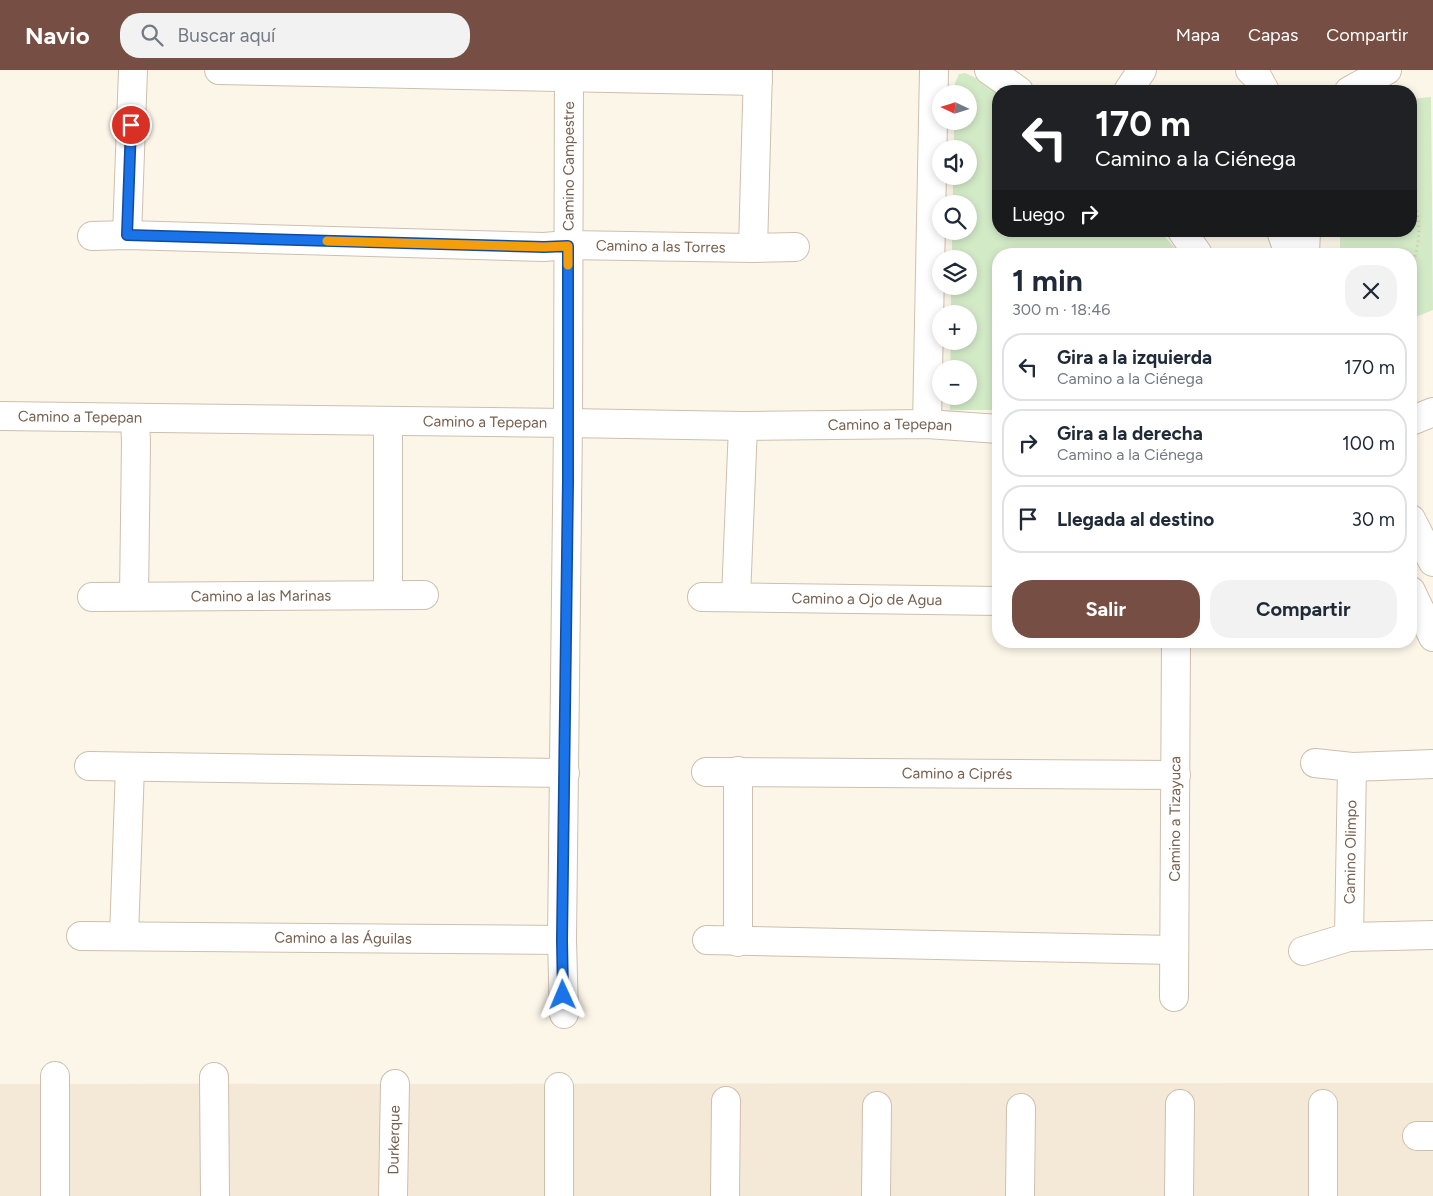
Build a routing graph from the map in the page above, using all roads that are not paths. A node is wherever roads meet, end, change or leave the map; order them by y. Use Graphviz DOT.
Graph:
graph roads {
  1 [pos="133,70"];
  2 [pos="219,70"];
  3 [pos="934,70"];
  4 [pos="989,70"];
  5 [pos="1142,70"];
  6 [pos="1250,70"];
  7 [pos="1387,70"];
  8 [pos="1409,70"];
  9 [pos="569,73"];
  10 [pos="758,76"];
  11 [pos="1010,85"];
  12 [pos="1132,85"];
  13 [pos="1262,85"];
  14 [pos="1360,85"];
  15 [pos="1390,85"];
  16 [pos="127,235"];
  17 [pos="92,236"];
  18 [pos="1186,237"];
  19 [pos="568,246"];
  20 [pos="795,247"];
  21 [pos="753,248"];
  22 [pos="1194,248"];
  23 [pos="1433,412"];
  24 [pos="0,416"];
  25 [pos="135,418"];
  26 [pos="1417,418"];
  27 [pos="388,421"];
  28 [pos="568,422"];
  29 [pos="927,424"];
  30 [pos="743,426"];
  31 [pos="992,429"];
  32 [pos="1417,531"];
  33 [pos="1433,562"];
  34 [pos="388,595"];
  35 [pos="424,595"];
  36 [pos="134,596"];
  37 [pos="702,596"];
  38 [pos="92,597"];
  39 [pos="736,597"];
  40 [pos="992,601"];
  41 [pos="1417,604"];
  42 [pos="1433,637"];
  43 [pos="1176,648"];
  44 [pos="1315,763"];
  45 [pos="1433,764"];
  46 [pos="89,766"];
  47 [pos="130,766"];
  48 [pos="1352,767"];
  49 [pos="738,771"];
  50 [pos="706,772"];
  51 [pos="566,773"];
  52 [pos="1176,775"];
  53 [pos="1433,935"];
  54 [pos="81,936"];
  55 [pos="124,936"];
  56 [pos="1350,937"];
  57 [pos="562,940"];
  58 [pos="707,940"];
  59 [pos="738,942"];
  60 [pos="1173,950"];
  61 [pos="1304,951"];
  62 [pos="1174,997"];
  63 [pos="564,1014"];
  64 [pos="55,1076"];
  65 [pos="214,1077"];
  66 [pos="395,1084"];
  67 [pos="559,1087"];
  68 [pos="726,1101"];
  69 [pos="1180,1104"];
  70 [pos="1323,1104"];
  71 [pos="877,1106"];
  72 [pos="1021,1108"];
  73 [pos="55,1196"];
  74 [pos="215,1196"];
  75 [pos="393,1196"];
  76 [pos="559,1196"];
  77 [pos="724,1196"];
  78 [pos="876,1196"];
  79 [pos="1020,1196"];
  80 [pos="1178,1196"];
  81 [pos="1323,1196"];
  1 -- 16 [label="street"];
  2 -- 9 [label="street"];
  3 -- 29 [label="street"];
  4 -- 11 [label="street"];
  5 -- 12 [label="street"];
  6 -- 13 [label="street"];
  7 -- 14 [label="street"];
  8 -- 15 [label="street"];
  9 -- 10 [label="street"];
  9 -- 19 [label="street, Camino Campestre"];
  10 -- 21 [label="street"];
  16 -- 17 [label="street, Camino a las Torres"];
  16 -- 19 [label="street, Camino a las Torres"];
  18 -- 22 [label="street"];
  19 -- 21 [label="street, Camino a las Torres"];
  19 -- 28 [label="street, Camino Campestre"];
  20 -- 21 [label="street, Camino a las Torres"];
  23 -- 26 [label="street"];
  24 -- 25 [label="street, Camino a Tepepan"];
  25 -- 27 [label="street, Camino a Tepepan"];
  25 -- 36 [label="street"];
  27 -- 28 [label="street, Camino a Tepepan"];
  27 -- 34 [label="street"];
  28 -- 30 [label="street, Camino a Tepepan"];
  28 -- 51 [label="street, Camino Campestre"];
  29 -- 30 [label="street, Camino a Tepepan"];
  29 -- 31 [label="street, Camino a Tepepan"];
  30 -- 39 [label="street"];
  32 -- 33 [label="street"];
  34 -- 35 [label="street, Camino a las Marinas"];
  34 -- 36 [label="street, Camino a las Marinas"];
  36 -- 38 [label="street, Camino a las Marinas"];
  37 -- 39 [label="street, Camino a Ojo de Agua"];
  39 -- 40 [label="street, Camino a Ojo de Agua"];
  41 -- 42 [label="street"];
  43 -- 52 [label="street, Camino a Tizayuca"];
  44 -- 48 [label="street"];
  45 -- 48 [label="street"];
  46 -- 47 [label="street"];
  47 -- 51 [label="street"];
  47 -- 55 [label="street"];
  48 -- 56 [label="street, Camino Olimpo"];
  49 -- 50 [label="street, Camino a Ciprés"];
  49 -- 52 [label="street, Camino a Ciprés"];
  49 -- 59 [label="street"];
  51 -- 57 [label="street, Camino Campestre"];
  52 -- 60 [label="street, Camino a Tizayuca"];
  53 -- 56 [label="street"];
  54 -- 55 [label="street, Camino a las Águilas"];
  55 -- 57 [label="street, Camino a las Águilas"];
  56 -- 61 [label="street"];
  57 -- 63 [label="street, Camino Campestre"];
  58 -- 59 [label="street"];
  59 -- 60 [label="street"];
  60 -- 62 [label="street, Camino a Tizayuca"];
  64 -- 73 [label="street"];
  65 -- 74 [label="street"];
  66 -- 75 [label="street, Durkerque"];
  67 -- 76 [label="street"];
  68 -- 77 [label="street"];
  69 -- 80 [label="street"];
  70 -- 81 [label="street"];
  71 -- 78 [label="street"];
  72 -- 79 [label="street"];
}
